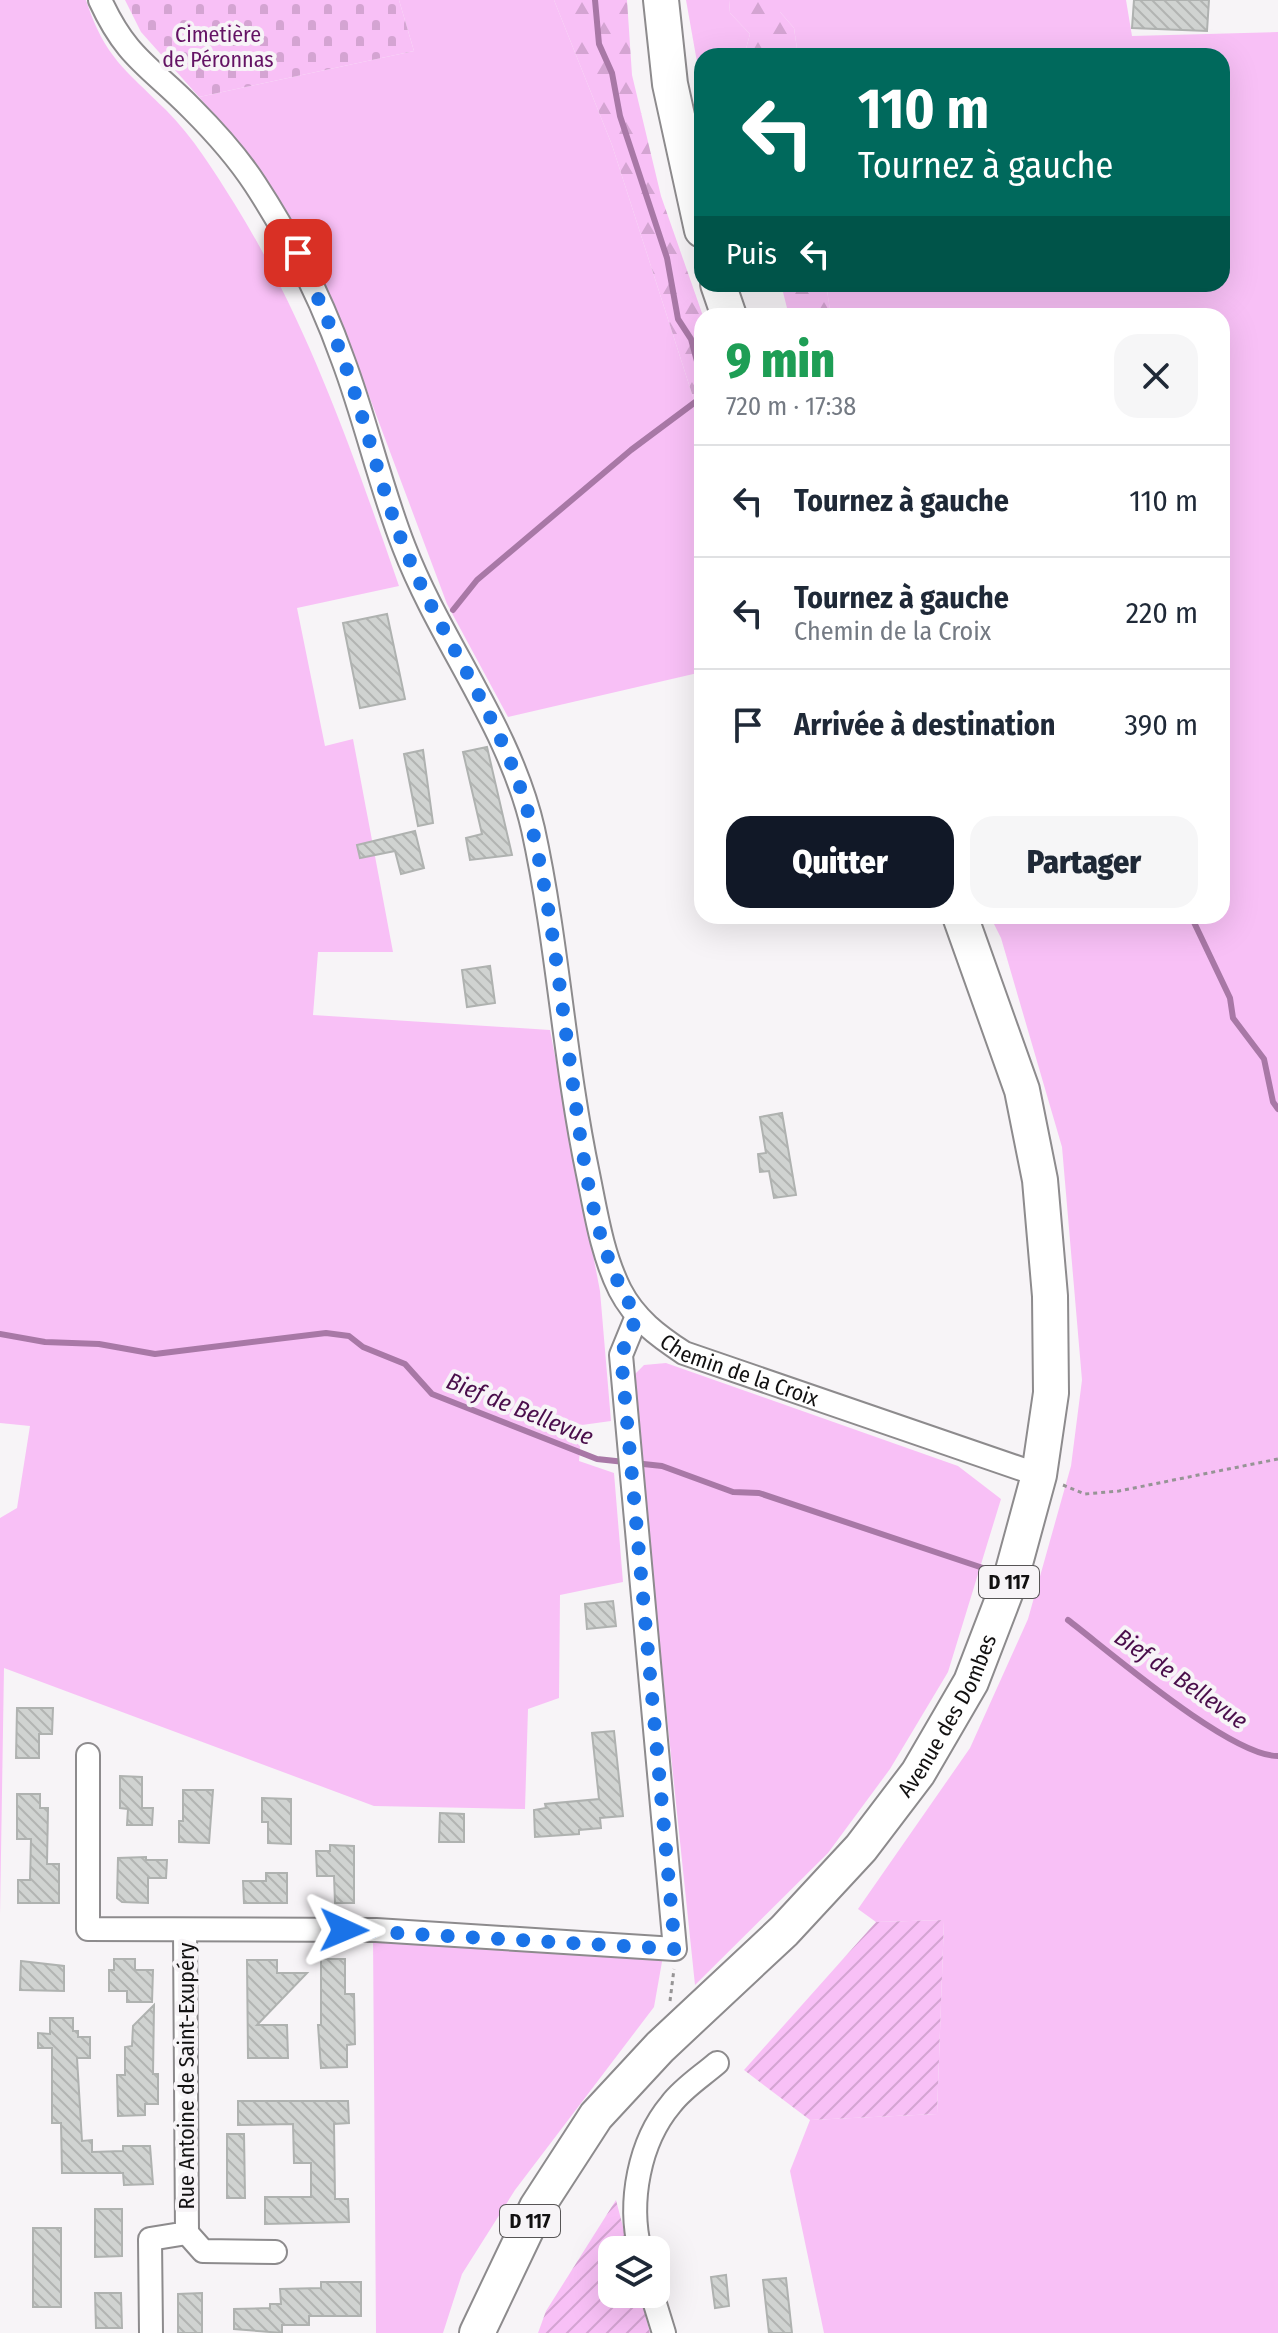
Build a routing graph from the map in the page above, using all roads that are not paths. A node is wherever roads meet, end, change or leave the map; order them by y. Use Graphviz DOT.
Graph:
graph roads {
  1 [pos="100,0"];
  2 [pos="661,0"];
  3 [pos="694,194"];
  4 [pos="963,924"];
  5 [pos="637,1316"];
  6 [pos="1039,1475"];
  7 [pos="88,1755"];
  8 [pos="185,1931"];
  9 [pos="717,2063"];
  10 [pos="187,2233"];
  11 [pos="639,2236"];
  12 [pos="275,2252"];
  13 [pos="656,2308"];
  14 [pos="151,2333"];
  15 [pos="477,2333"];
  16 [pos="664,2333"];
  1 -- 5 [label="street, Chemin de la Croix"];
  2 -- 3 [label="main road"];
  4 -- 6 [label="main road, Avenue des Dombes / D 117"];
  5 -- 6 [label="street, Chemin de la Croix"];
  5 -- 8 [label="street"];
  6 -- 15 [label="main road, Avenue des Dombes / D 117"];
  7 -- 8 [label="street"];
  8 -- 10 [label="street, Rue Antoine de Saint-Exupéry"];
  9 -- 11 [label="street"];
  10 -- 12 [label="street"];
  10 -- 14 [label="street, Rue Antoine de Saint-Exupéry"];
  13 -- 16 [label="street"];
}
